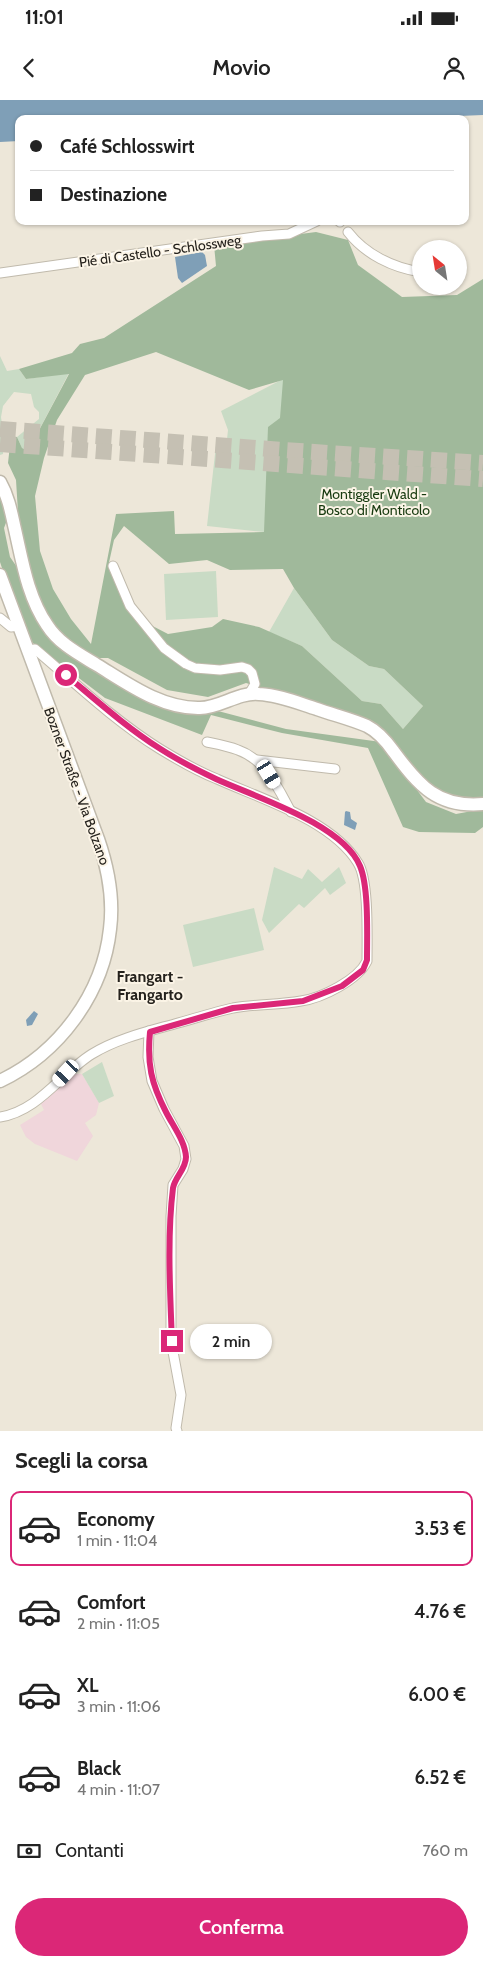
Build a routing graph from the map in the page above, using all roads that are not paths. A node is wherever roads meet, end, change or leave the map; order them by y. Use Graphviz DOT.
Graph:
graph roads {
  1 [pos="308,225"];
  2 [pos="348,232"];
  3 [pos="412,271"];
  4 [pos="0,273"];
  5 [pos="0,482"];
  6 [pos="113,566"];
  7 [pos="0,575"];
  8 [pos="0,618"];
  9 [pos="19,626"];
  10 [pos="28,650"];
  11 [pos="249,694"];
  12 [pos="207,742"];
  13 [pos="257,760"];
  14 [pos="335,769"];
  15 [pos="483,804"];
  16 [pos="291,812"];
  17 [pos="150,1032"];
  18 [pos="0,1081"];
  19 [pos="0,1117"];
  20 [pos="177,1431"];
  1 -- 4 [label="street, Pié di Castello - Schlossweg"];
  2 -- 3 [label="street"];
  5 -- 11 [label="main road"];
  6 -- 11 [label="street"];
  7 -- 9 [label="main road, Bozner Straße - Via Bolzano"];
  8 -- 9 [label="street"];
  9 -- 10 [label="main road, Bozner Straße - Via Bolzano"];
  10 -- 16 [label="street"];
  10 -- 18 [label="main road, Bozner Straße - Via Bolzano"];
  11 -- 15 [label="main road"];
  12 -- 13 [label="street"];
  13 -- 14 [label="street"];
  13 -- 16 [label="street"];
  16 -- 17 [label="street"];
  17 -- 19 [label="street"];
  17 -- 20 [label="street"];
}
